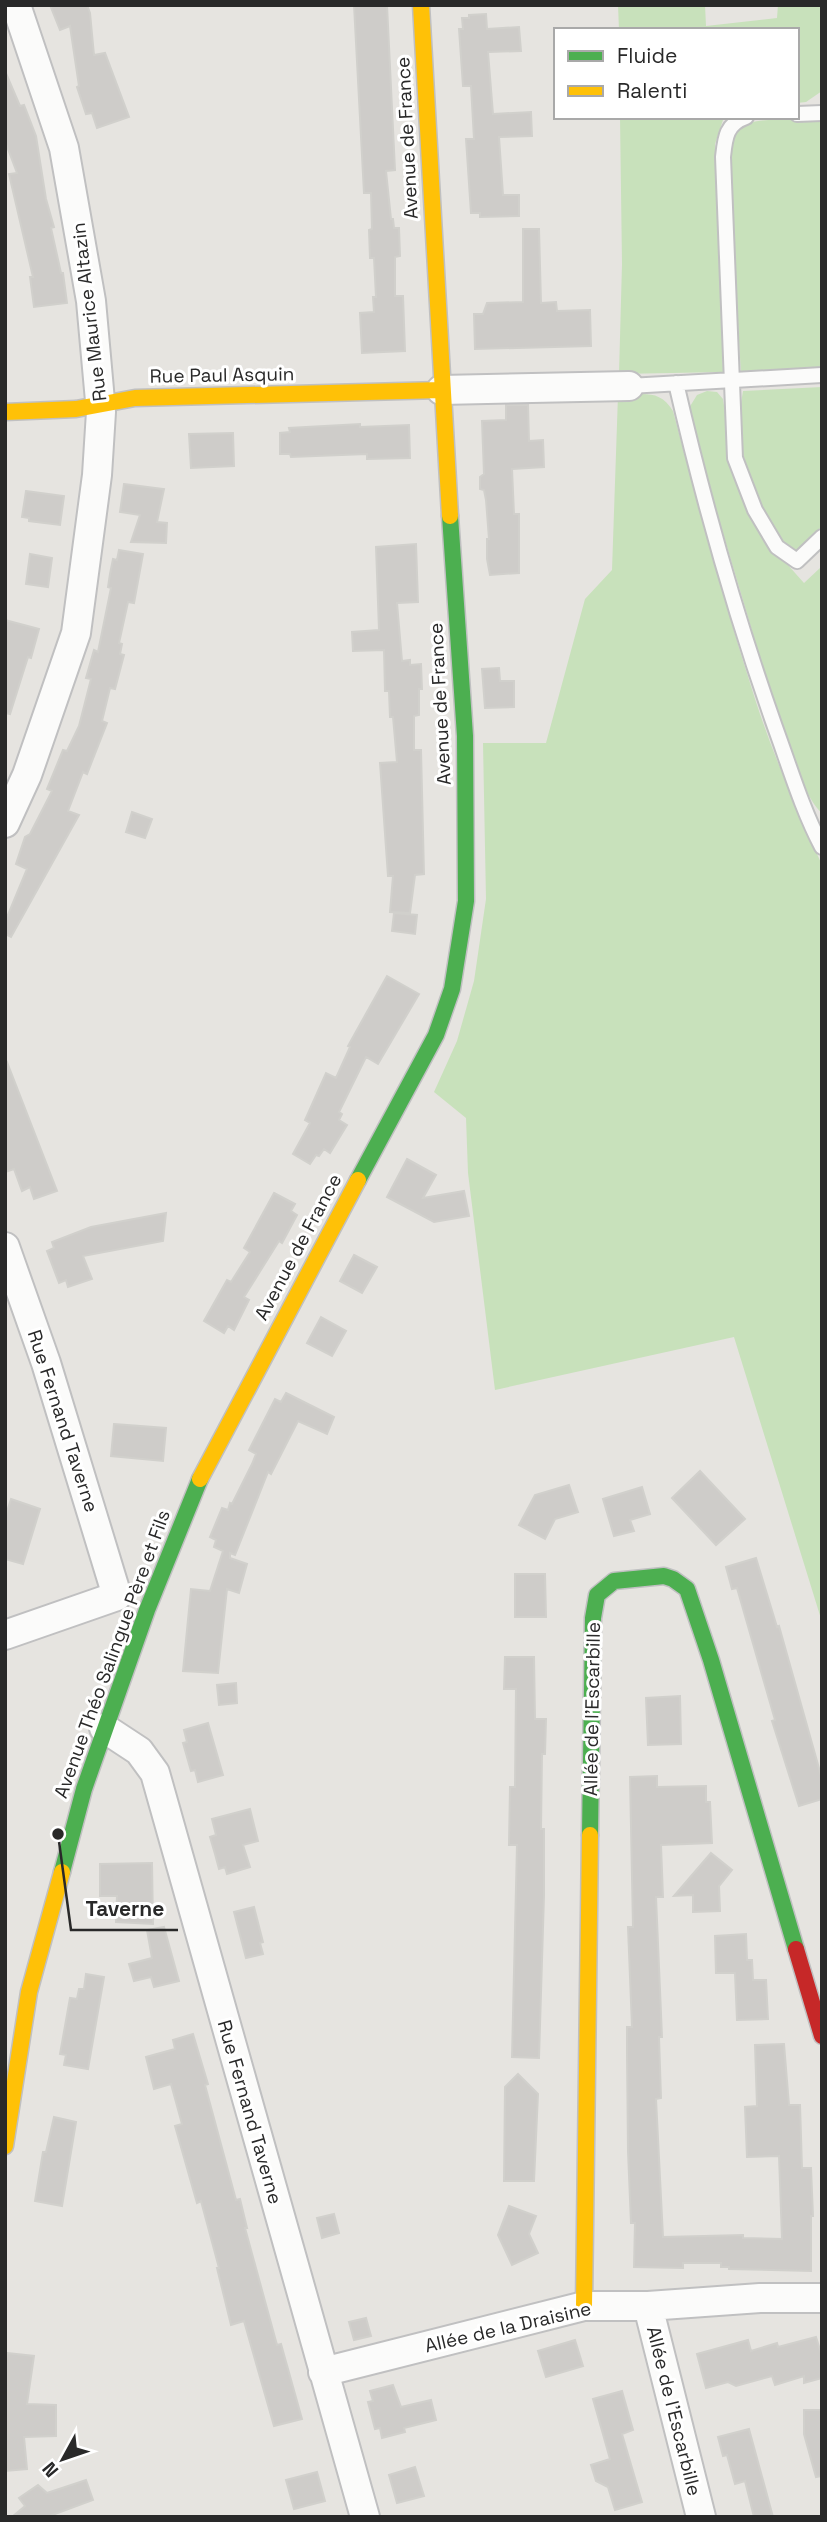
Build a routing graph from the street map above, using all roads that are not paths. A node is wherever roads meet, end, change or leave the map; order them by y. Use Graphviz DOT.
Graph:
graph roads {
  1 [pos="16,5"];
  2 [pos="421,5"];
  3 [pos="822,113"];
  4 [pos="799,114"];
  5 [pos="740,119"];
  6 [pos="822,375"];
  7 [pos="732,380"];
  8 [pos="676,383"];
  9 [pos="629,386"];
  10 [pos="441,390"];
  11 [pos="100,404"];
  12 [pos="5,412"];
  13 [pos="822,537"];
  14 [pos="5,823"];
  15 [pos="815,823"];
  16 [pos="822,847"];
  17 [pos="5,1247"];
  18 [pos="264,1355"];
  19 [pos="117,1596"];
  20 [pos="146,1610"];
  21 [pos="5,1635"];
  22 [pos="104,1728"];
  23 [pos="822,2036"];
  24 [pos="5,2146"];
  25 [pos="822,2298"];
  26 [pos="584,2306"];
  27 [pos="648,2306"];
  28 [pos="323,2372"];
  29 [pos="365,2517"];
  30 [pos="701,2517"];
  1 -- 11 [label="street, Rue Maurice Altazin"];
  2 -- 10 [label="street, Avenue de France"];
  3 -- 4 [label="lane"];
  5 -- 7 [label="lane"];
  6 -- 7 [label="lane"];
  7 -- 8 [label="lane"];
  7 -- 13 [label="lane"];
  8 -- 9 [label="lane"];
  8 -- 15 [label="lane"];
  9 -- 10 [label="street"];
  10 -- 11 [label="street, Rue Paul Asquin"];
  10 -- 18 [label="street, Avenue de France"];
  11 -- 12 [label="street, Rue Paul Asquin"];
  11 -- 14 [label="street, Rue Maurice Altazin"];
  15 -- 16 [label="lane"];
  17 -- 19 [label="street, Rue Fernand Taverne"];
  18 -- 20 [label="street, Avenue Théo Salingue Père et Fils"];
  19 -- 20 [label="street"];
  19 -- 21 [label="street"];
  20 -- 22 [label="street, Avenue Théo Salingue Père et Fils"];
  22 -- 24 [label="street, Avenue Théo Salingue Père et Fils"];
  22 -- 28 [label="street, Rue Fernand Taverne"];
  23 -- 26 [label="street, Allée de l'Escarbille"];
  25 -- 27 [label="street, Allée de la Draisine"];
  26 -- 27 [label="street, Allée de la Draisine"];
  26 -- 28 [label="street, Allée de la Draisine"];
  27 -- 30 [label="street, Allée de l'Escarbille"];
  28 -- 29 [label="street, Rue Fernand Taverne"];
}
